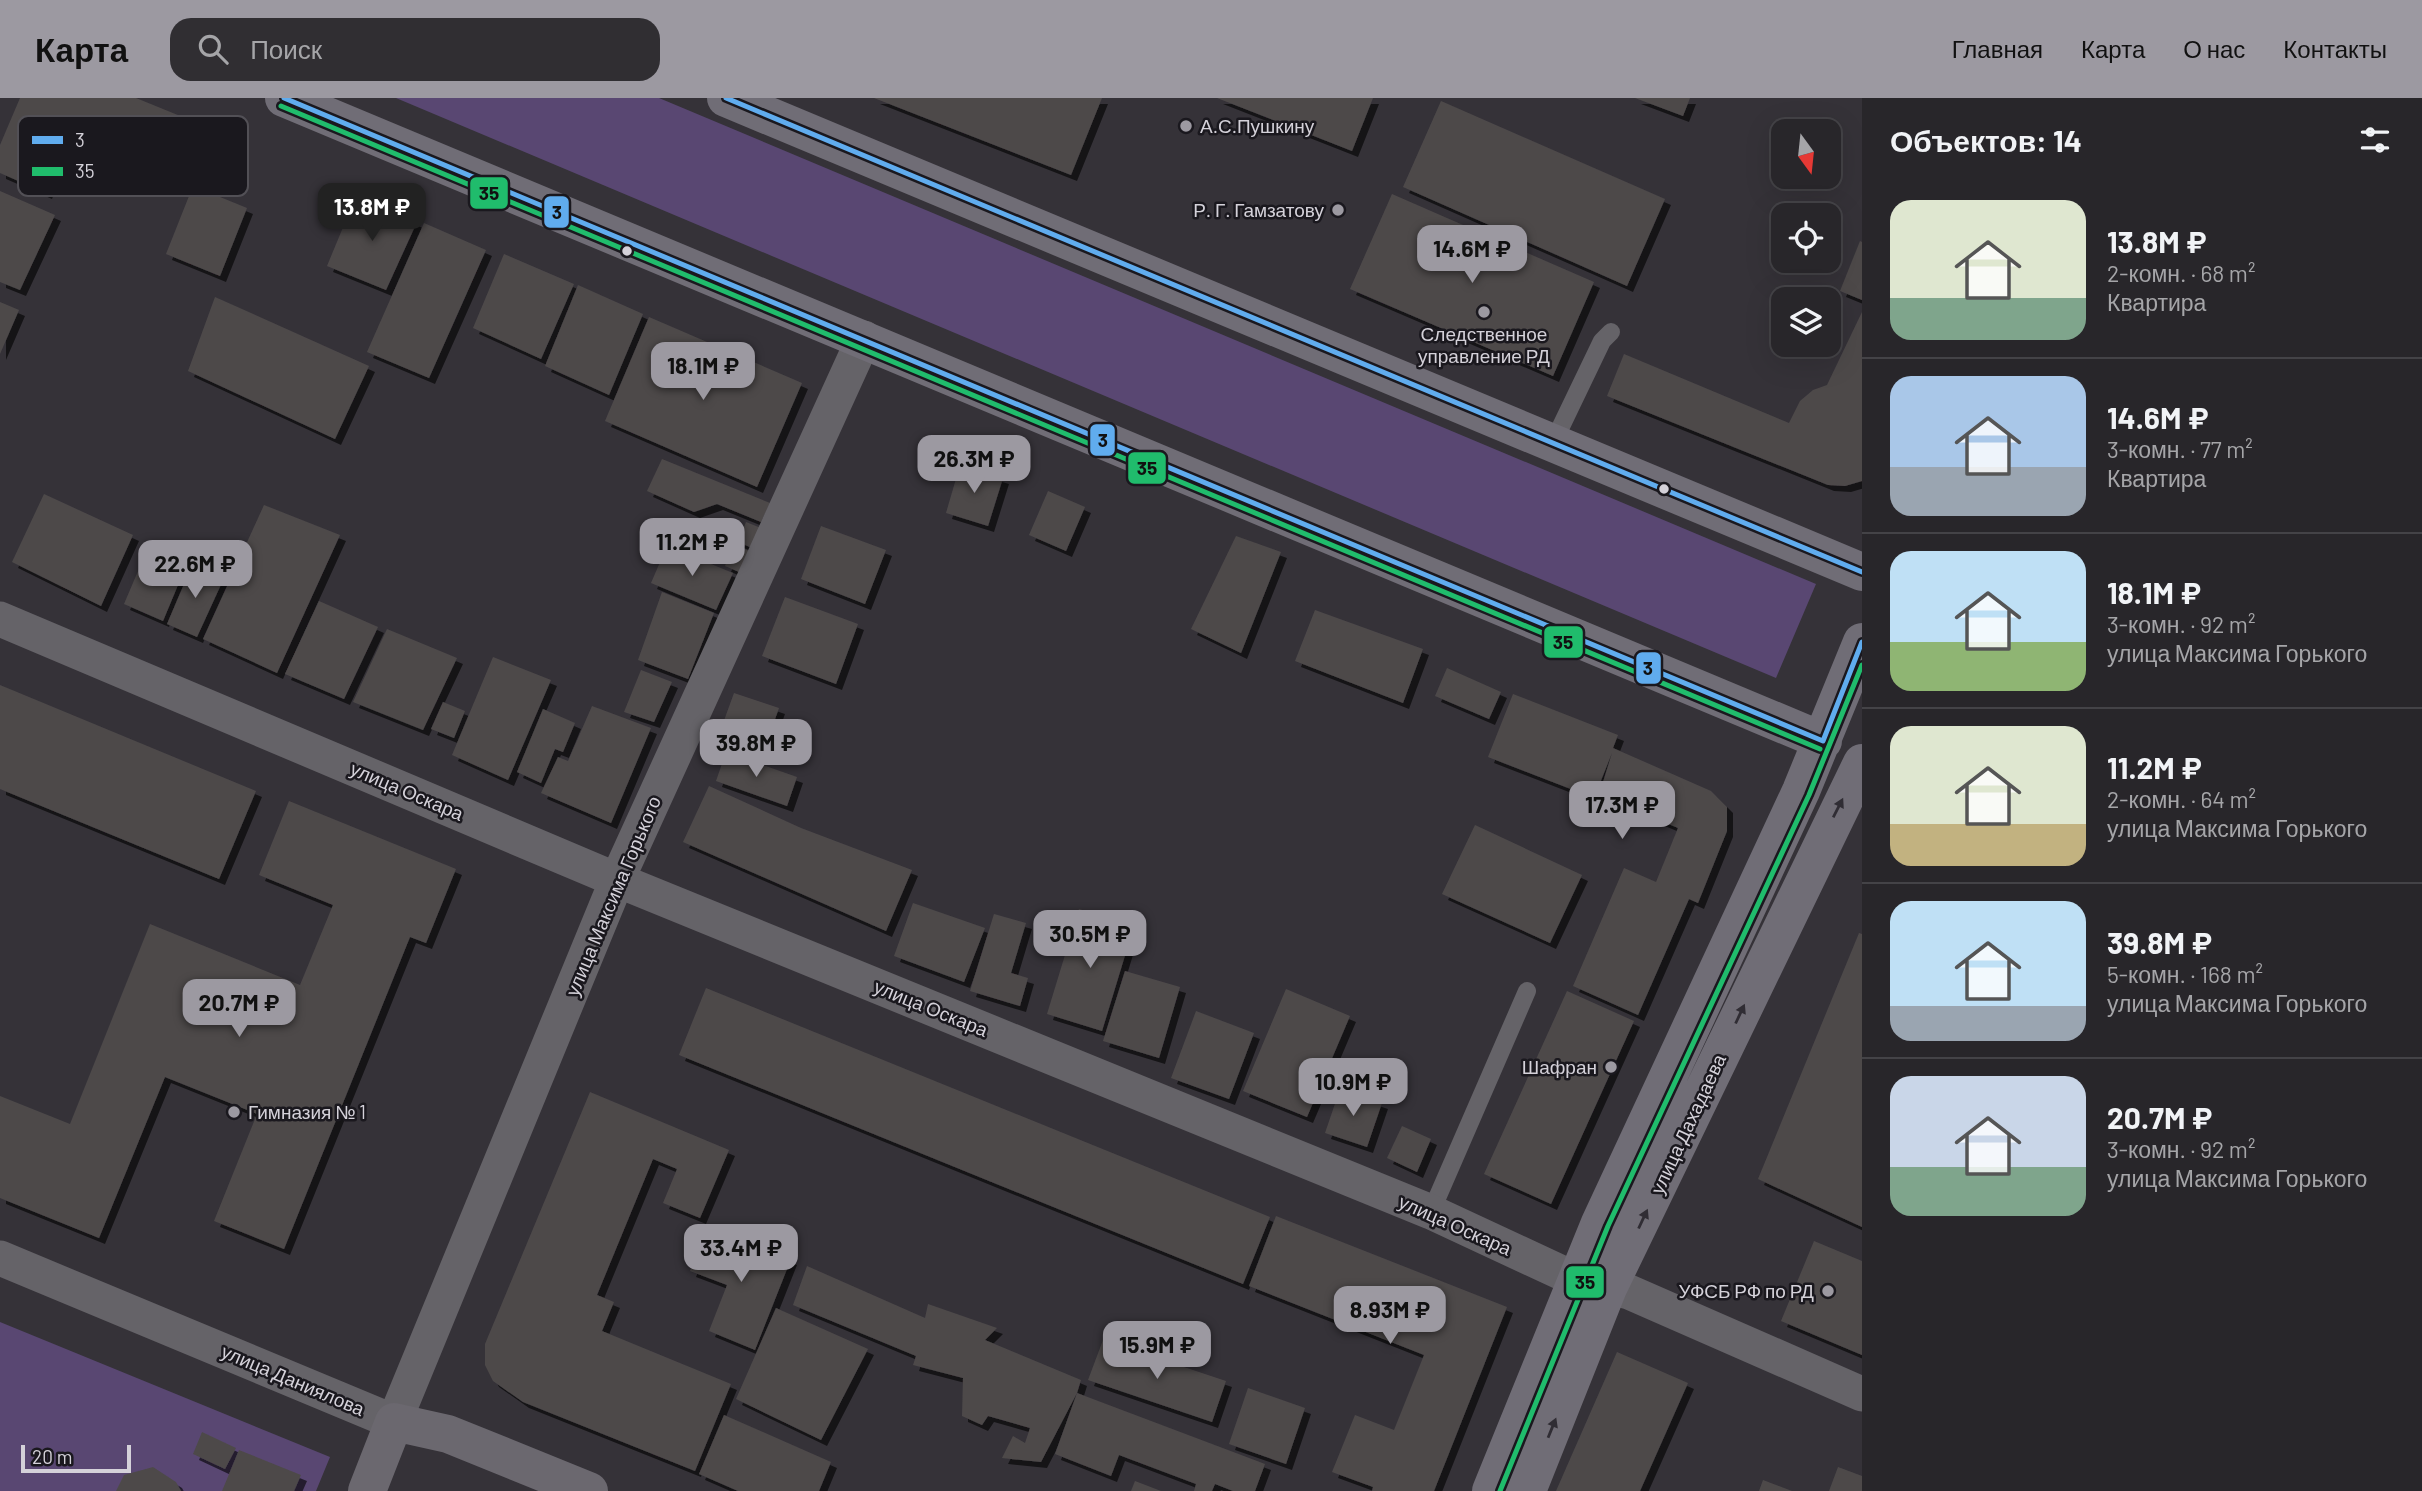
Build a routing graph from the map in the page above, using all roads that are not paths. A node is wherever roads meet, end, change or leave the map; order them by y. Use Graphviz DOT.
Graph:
graph roads {
  1 [pos="284,98"];
  2 [pos="726,98"];
  3 [pos="775,107"];
  4 [pos="1611,332"];
  5 [pos="864,338"];
  6 [pos="1554,441"];
  7 [pos="1862,572"];
  8 [pos="0,618"];
  9 [pos="1862,642"];
  10 [pos="1823,741"];
  11 [pos="1862,751"];
  12 [pos="1862,763"];
  13 [pos="617,880"];
  14 [pos="1527,991"];
  15 [pos="1431,1212"];
  16 [pos="0,1258"];
  17 [pos="1591,1283"];
  18 [pos="1862,1394"];
  19 [pos="394,1423"];
  20 [pos="367,1491"];
  21 [pos="569,1491"];
  22 [pos="589,1491"];
  23 [pos="1491,1491"];
  24 [pos="1527,1491"];
  1 -- 5 [label="main road"];
  2 -- 3 [label="main road"];
  3 -- 6 [label="main road"];
  4 -- 6 [label="lane"];
  5 -- 10 [label="main road"];
  5 -- 13 [label="street, улица Максима Горького"];
  6 -- 7 [label="main road"];
  8 -- 13 [label="street, улица Оскара"];
  9 -- 10 [label="main road, улица Дахадаева"];
  10 -- 11 [label="street"];
  10 -- 17 [label="main road, улица Дахадаева"];
  17 -- 12 [label="main road, улица Дахадаева, one-way"];
  13 -- 15 [label="street, улица Оскара"];
  13 -- 19 [label="street, улица Максима Горького"];
  14 -- 15 [label="lane"];
  15 -- 17 [label="street, улица Оскара"];
  16 -- 19 [label="street, улица Даниялова"];
  17 -- 18 [label="street, улица Оскара"];
  17 -- 23 [label="main road, улица Дахадаева"];
  24 -- 17 [label="main road, улица Дахадаева, one-way"];
  19 -- 20 [label="street"];
  19 -- 21 [label="street, улица Даниялова"];
  19 -- 22 [label="street, улица Даниялова"];
}
